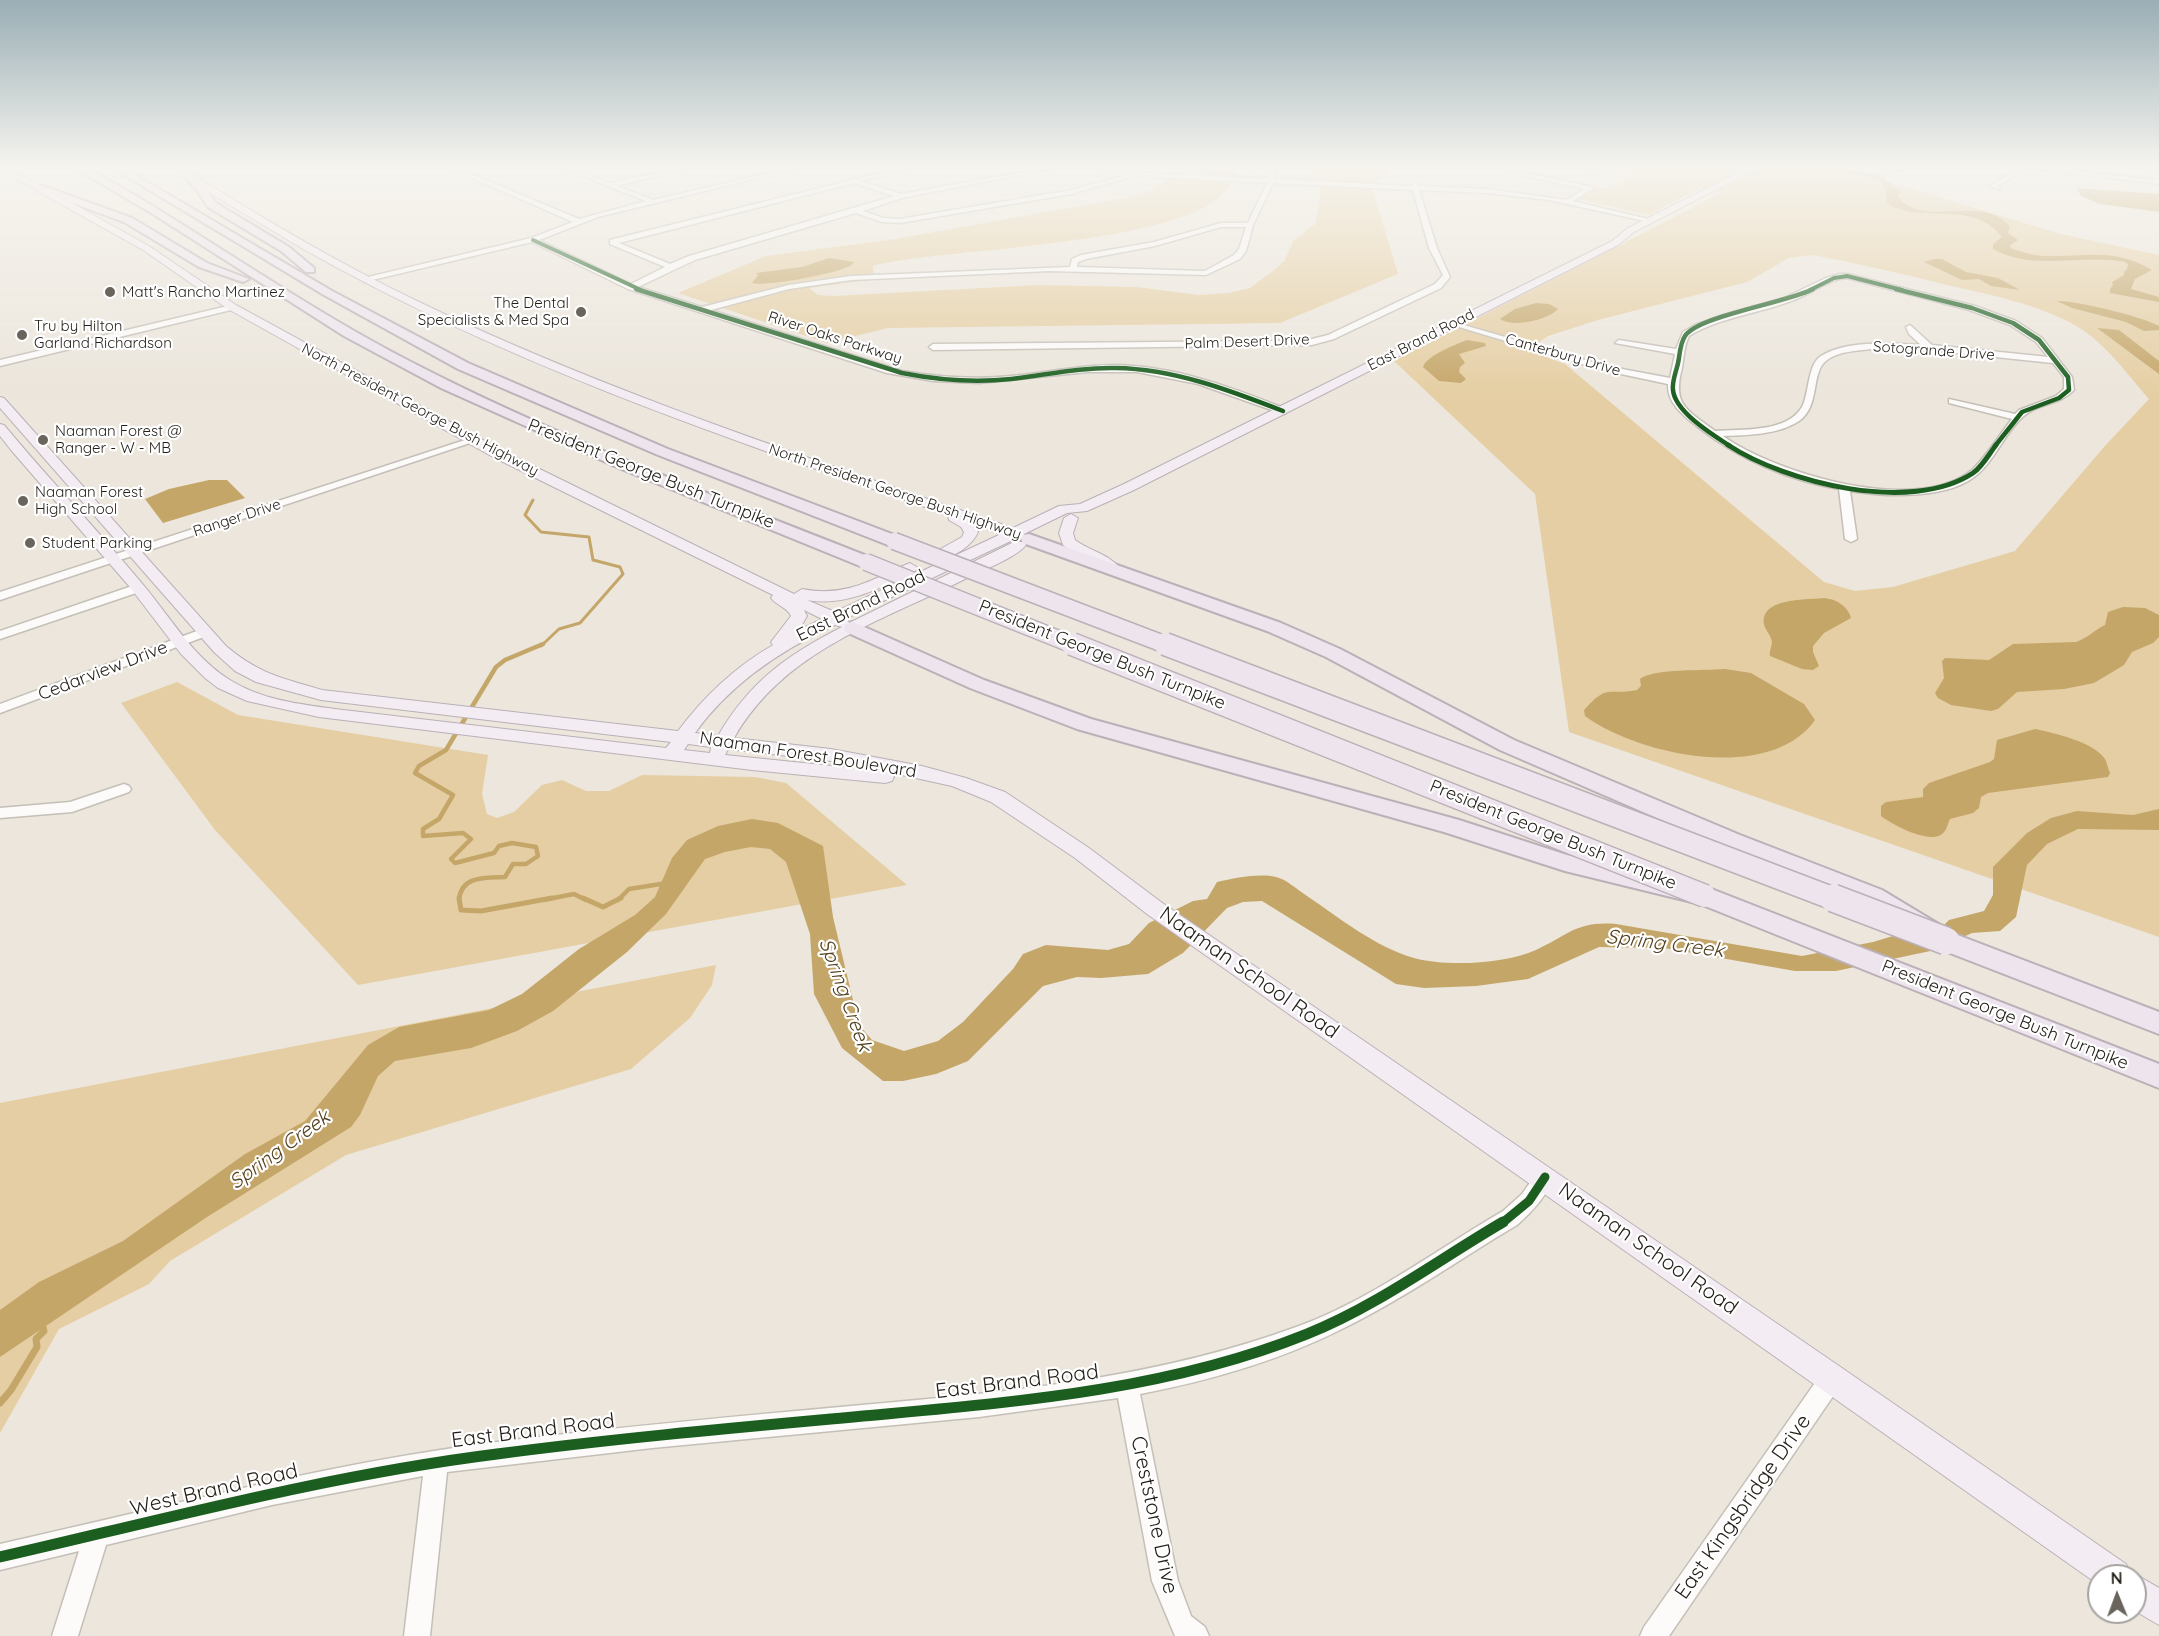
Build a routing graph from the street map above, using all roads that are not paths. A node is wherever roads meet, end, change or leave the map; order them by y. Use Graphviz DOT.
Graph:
graph roads {
  1 [pos="136,243"];
  2 [pos="167,243"];
  3 [pos="202,243"];
  4 [pos="243,243"];
  5 [pos="276,243"];
  6 [pos="301,243"];
  7 [pos="519,243"];
  8 [pos="540,243"];
  9 [pos="616,243"];
  10 [pos="739,243"];
  11 [pos="1157,243"];
  12 [pos="1245,243"];
  13 [pos="1431,243"];
  14 [pos="1614,243"];
  15 [pos="670,267"];
  16 [pos="1073,269"];
  17 [pos="367,280"];
  18 [pos="631,287"];
  19 [pos="276,289"];
  20 [pos="328,294"];
  21 [pos="232,306"];
  22 [pos="702,309"];
  23 [pos="1455,322"];
  24 [pos="1910,327"];
  25 [pos="1619,343"];
  26 [pos="1113,345"];
  27 [pos="933,347"];
  28 [pos="1931,349"];
  29 [pos="1680,352"];
  30 [pos="2056,361"];
  31 [pos="0,363"];
  32 [pos="1115,368"];
  33 [pos="1674,380"];
  34 [pos="0,401"];
  35 [pos="1952,401"];
  36 [pos="1283,411"];
  37 [pos="5,415"];
  38 [pos="2016,417"];
  39 [pos="0,428"];
  40 [pos="1713,434"];
  41 [pos="474,440"];
  42 [pos="1844,486"];
  43 [pos="931,506"];
  44 [pos="1077,513"];
  45 [pos="1021,537"];
  46 [pos="1851,539"];
  47 [pos="135,551"];
  48 [pos="114,559"];
  49 [pos="729,569"];
  50 [pos="1113,569"];
  51 [pos="138,588"];
  52 [pos="0,596"];
  53 [pos="835,617"];
  54 [pos="853,628"];
  55 [pos="205,632"];
  56 [pos="0,635"];
  57 [pos="181,641"];
  58 [pos="769,652"];
  59 [pos="321,695"];
  60 [pos="0,709"];
  61 [pos="304,710"];
  62 [pos="398,714"];
  63 [pos="518,727"];
  64 [pos="683,736"];
  65 [pos="724,741"];
  66 [pos="672,753"];
  67 [pos="714,758"];
  68 [pos="124,789"];
  69 [pos="0,813"];
  70 [pos="1034,821"];
  71 [pos="1706,896"];
  72 [pos="1946,941"];
  73 [pos="2159,1023"];
  74 [pos="2159,1076"];
  75 [pos="1545,1177"];
  76 [pos="1832,1378"];
  77 [pos="1127,1386"];
  78 [pos="437,1462"];
  79 [pos="96,1536"];
  80 [pos="0,1557"];
  81 [pos="2097,1564"];
  82 [pos="65,1636"];
  83 [pos="417,1636"];
  84 [pos="1196,1636"];
  85 [pos="1653,1636"];
  1 -- 21 [label="main road, North President George Bush Highway"];
  2 -- 19 [label="highway"];
  3 -- 19 [label="highway, President George Bush Turnpike"];
  4 -- 20 [label="highway, President George Bush Turnpike"];
  5 -- 20 [label="highway"];
  6 -- 17 [label="main road, North President George Bush Highway"];
  7 -- 17 [label="street"];
  8 -- 18 [label="street, River Oaks Parkway"];
  9 -- 15 [label="street"];
  10 -- 15 [label="street"];
  11 -- 16 [label="street"];
  12 -- 16 [label="street"];
  13 -- 26 [label="street, Palm Desert Drive"];
  14 -- 23 [label="main road, East Brand Road"];
  15 -- 18 [label="street"];
  16 -- 22 [label="street"];
  17 -- 43 [label="main road, North President George Bush Highway"];
  18 -- 22 [label="street, River Oaks Parkway"];
  19 -- 71 [label="highway, President George Bush Turnpike, bridge"];
  20 -- 72 [label="highway, President George Bush Turnpike, bridge"];
  21 -- 31 [label="street"];
  21 -- 41 [label="main road, North President George Bush Highway"];
  22 -- 32 [label="street, River Oaks Parkway"];
  23 -- 33 [label="street, Canterbury Drive"];
  23 -- 36 [label="main road, East Brand Road"];
  24 -- 28 [label="street"];
  25 -- 29 [label="street"];
  26 -- 27 [label="street, Palm Desert Drive"];
  26 -- 32 [label="street"];
  28 -- 30 [label="street, Sotogrande Drive"];
  28 -- 40 [label="street, Sotogrande Drive"];
  29 -- 30 [label="street"];
  29 -- 33 [label="street"];
  30 -- 38 [label="street"];
  32 -- 36 [label="street, River Oaks Parkway"];
  33 -- 40 [label="street"];
  34 -- 37 [label="main road, Naaman Forest Boulevard"];
  35 -- 38 [label="street"];
  36 -- 44 [label="main road, East Brand Road"];
  37 -- 47 [label="main road, Naaman Forest Boulevard"];
  38 -- 42 [label="street"];
  39 -- 48 [label="main road, Naaman Forest Boulevard"];
  40 -- 42 [label="street"];
  41 -- 47 [label="street, Ranger Drive"];
  41 -- 49 [label="main road, North President George Bush Highway"];
  42 -- 46 [label="street"];
  43 -- 45 [label="main road, North President George Bush Highway"];
  43 -- 49 [label="main road"];
  44 -- 45 [label="main road, East Brand Road"];
  44 -- 50 [label="main road"];
  45 -- 50 [label="highway"];
  45 -- 53 [label="main road, East Brand Road"];
  45 -- 54 [label="main road, East Brand Road"];
  47 -- 48 [label="street, Ranger Drive"];
  47 -- 55 [label="main road, Naaman Forest Boulevard"];
  48 -- 51 [label="main road, Naaman Forest Boulevard"];
  48 -- 52 [label="street, Ranger Drive"];
  49 -- 53 [label="main road, North President George Bush Highway"];
  49 -- 58 [label="main road"];
  50 -- 72 [label="highway, bridge"];
  51 -- 56 [label="street"];
  51 -- 57 [label="main road, Naaman Forest Boulevard"];
  53 -- 54 [label="main road, North President George Bush Highway"];
  53 -- 58 [label="main road, East Brand Road"];
  54 -- 65 [label="main road, East Brand Road"];
  54 -- 71 [label="highway, bridge"];
  55 -- 57 [label="street, Cedarview Drive"];
  55 -- 59 [label="main road, Naaman Forest Boulevard"];
  57 -- 60 [label="street, Cedarview Drive"];
  57 -- 61 [label="main road, Naaman Forest Boulevard"];
  58 -- 64 [label="main road, East Brand Road"];
  59 -- 61 [label="main road"];
  59 -- 62 [label="main road, Naaman Forest Boulevard"];
  61 -- 62 [label="main road, Naaman Forest Boulevard"];
  62 -- 63 [label="main road, Naaman Forest Boulevard"];
  63 -- 64 [label="main road, Naaman Forest Boulevard"];
  63 -- 66 [label="main road, Naaman Forest Boulevard"];
  64 -- 65 [label="main road, Naaman Forest Boulevard"];
  64 -- 66 [label="main road, East Brand Road"];
  65 -- 67 [label="main road, East Brand Road"];
  65 -- 70 [label="main road, Naaman Forest Boulevard"];
  66 -- 67 [label="main road, Naaman Forest Boulevard"];
  67 -- 70 [label="main road, Naaman Forest Boulevard"];
  68 -- 69 [label="street"];
  70 -- 75 [label="main road, Naaman School Road"];
  71 -- 74 [label="highway, President George Bush Turnpike"];
  72 -- 73 [label="highway, President George Bush Turnpike"];
  75 -- 76 [label="main road, Naaman School Road"];
  75 -- 77 [label="street, East Brand Road"];
  76 -- 81 [label="main road, Naaman School Road"];
  76 -- 85 [label="street, East Kingsbridge Drive"];
  77 -- 78 [label="street, East Brand Road"];
  77 -- 84 [label="street, Creststone Drive"];
  78 -- 79 [label="street, West Brand Road"];
  78 -- 83 [label="street"];
  79 -- 80 [label="street, West Brand Road"];
  79 -- 82 [label="street"];
}
